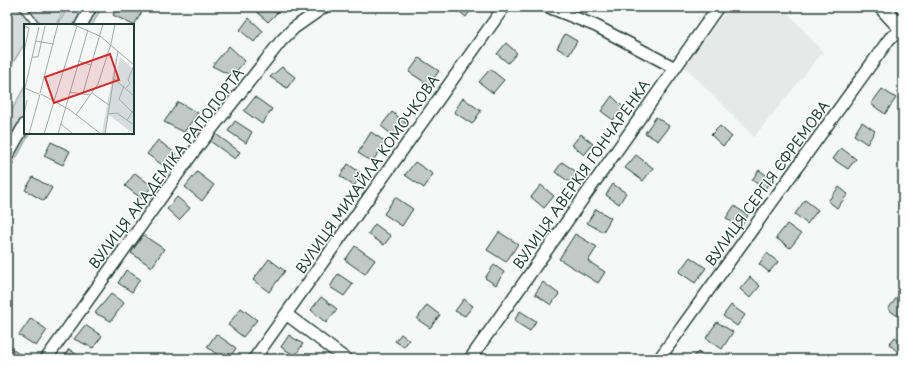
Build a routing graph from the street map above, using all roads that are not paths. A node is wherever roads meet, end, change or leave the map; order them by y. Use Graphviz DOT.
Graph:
graph roads {
  1 [pos="22,7"];
  2 [pos="91,7"];
  3 [pos="324,7"];
  4 [pos="504,7"];
  5 [pos="548,7"];
  6 [pos="718,7"];
  7 [pos="882,7"];
  8 [pos="36,24"];
  9 [pos="81,24"];
  10 [pos="903,30"];
  11 [pos="675,68"];
  12 [pos="24,126"];
  13 [pos="7,156"];
  14 [pos="286,314"];
  15 [pos="46,359"];
  16 [pos="254,359"];
  17 [pos="346,359"];
  18 [pos="470,359"];
  19 [pos="659,359"];
  1 -- 8 [label="lane"];
  2 -- 9 [label="street"];
  3 -- 15 [label="street, ВУЛИЦЯ АКАДЕМІКА РАПОПОРТА"];
  4 -- 14 [label="street, ВУЛИЦЯ МИХАЙЛА КОМОЧКОВА"];
  5 -- 11 [label="street"];
  6 -- 11 [label="street, ВУЛИЦЯ АВЕРКІЯ ГОНЧАРЕНКА"];
  7 -- 10 [label="main road"];
  10 -- 19 [label="street, ВУЛИЦЯ СЕРГІЯ ЄФРЕМОВА"];
  11 -- 18 [label="street, ВУЛИЦЯ АВЕРКІЯ ГОНЧАРЕНКА"];
  12 -- 13 [label="street"];
  14 -- 16 [label="street, ВУЛИЦЯ МИХАЙЛА КОМОЧКОВА"];
  14 -- 17 [label="street"];
}
